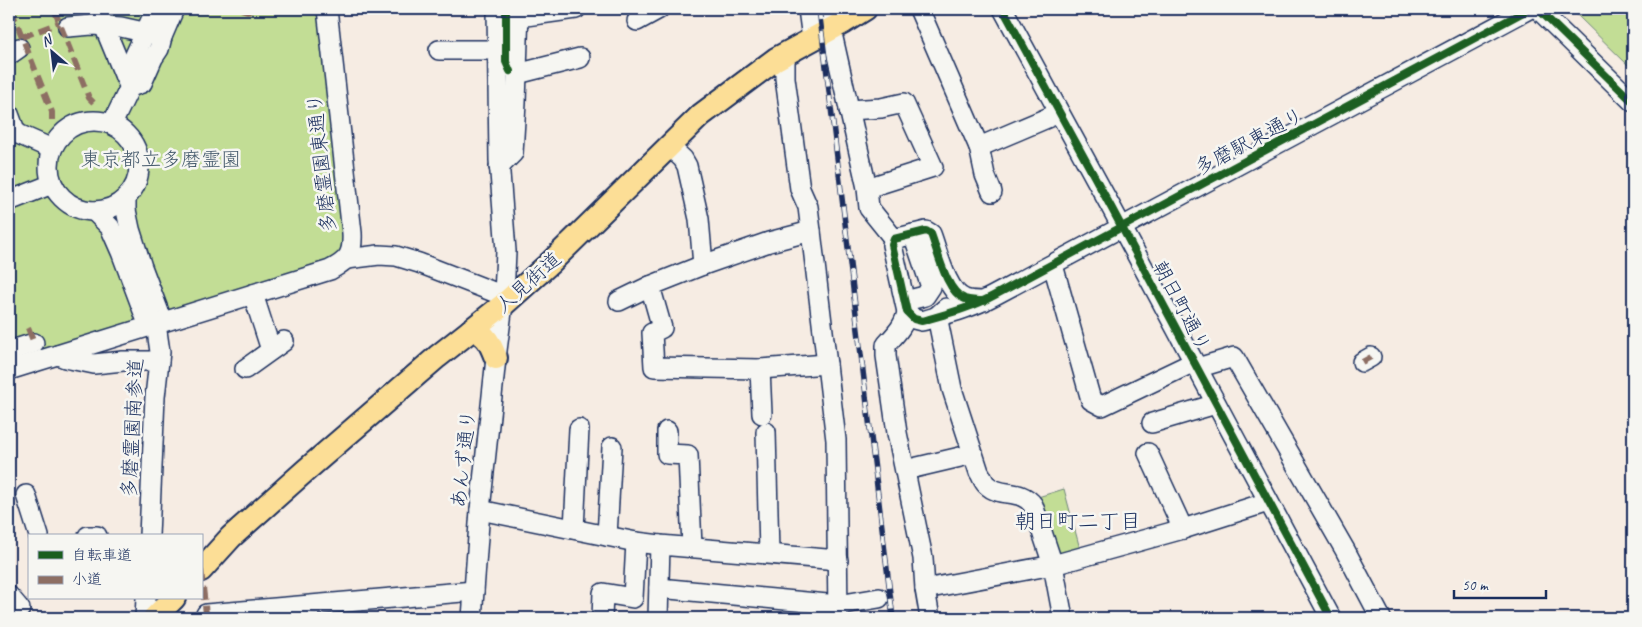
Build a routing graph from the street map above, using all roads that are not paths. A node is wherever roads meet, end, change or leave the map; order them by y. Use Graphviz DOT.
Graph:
graph roads {
  1 [pos="156,9"];
  2 [pos="174,9"];
  3 [pos="497,9"];
  4 [pos="576,9"];
  5 [pos="808,9"];
  6 [pos="865,9"];
  7 [pos="918,9"];
  8 [pos="1003,9"];
  9 [pos="1529,9"];
  10 [pos="1538,9"];
  11 [pos="328,10"];
  12 [pos="655,10"];
  13 [pos="519,13"];
  14 [pos="101,17"];
  15 [pos="637,21"];
  16 [pos="824,26"];
  17 [pos="68,27"];
  18 [pos="154,35"];
  19 [pos="439,50"];
  20 [pos="497,50"];
  21 [pos="785,53"];
  22 [pos="580,58"];
  23 [pos="517,74"];
  24 [pos="127,82"];
  25 [pos="1633,102"];
  26 [pos="849,110"];
  27 [pos="1060,113"];
  28 [pos="112,124"];
  29 [pos="11,125"];
  30 [pos="670,147"];
  31 [pos="979,147"];
  32 [pos="52,149"];
  33 [pos="499,167"];
  34 [pos="52,184"];
  35 [pos="866,188"];
  36 [pos="992,192"];
  37 [pos="126,198"];
  38 [pos="9,201"];
  39 [pos="94,211"];
  40 [pos="1122,228"];
  41 [pos="812,231"];
  42 [pos="913,234"];
  43 [pos="894,239"];
  44 [pos="347,260"];
  45 [pos="1053,264"];
  46 [pos="703,265"];
  47 [pos="949,283"];
  48 [pos="650,286"];
  49 [pos="253,294"];
  50 [pos="504,300"];
  51 [pos="619,301"];
  52 [pos="984,301"];
  53 [pos="918,312"];
  54 [pos="156,324"];
  55 [pos="471,330"];
  56 [pos="34,343"];
  57 [pos="9,351"];
  58 [pos="58,355"];
  59 [pos="496,358"];
  60 [pos="159,361"];
  61 [pos="827,364"];
  62 [pos="1195,365"];
  63 [pos="245,369"];
  64 [pos="760,369"];
  65 [pos="9,370"];
  66 [pos="1216,404"];
  67 [pos="1152,424"];
  68 [pos="579,429"];
  69 [pos="667,431"];
  70 [pos="612,447"];
  71 [pos="1148,453"];
  72 [pos="973,454"];
  73 [pos="905,470"];
  74 [pos="26,495"];
  75 [pos="1268,502"];
  76 [pos="480,510"];
  77 [pos="574,529"];
  78 [pos="1183,529"];
  79 [pos="38,534"];
  80 [pos="149,534"];
  81 [pos="607,536"];
  82 [pos="636,542"];
  83 [pos="660,545"];
  84 [pos="692,548"];
  85 [pos="769,553"];
  86 [pos="838,560"];
  87 [pos="1053,565"];
  88 [pos="202,569"];
  89 [pos="659,588"];
  90 [pos="924,589"];
  91 [pos="474,591"];
  92 [pos="878,598"];
  93 [pos="146,600"];
  94 [pos="172,600"];
  95 [pos="327,611"];
  96 [pos="838,612"];
  97 [pos="213,615"];
  98 [pos="145,618"];
  99 [pos="154,618"];
  100 [pos="472,618"];
  101 [pos="602,618"];
  102 [pos="658,618"];
  103 [pos="930,618"];
  104 [pos="1063,618"];
  105 [pos="1331,618"];
  106 [pos="1382,618"];
  1 -- 18 [label="street"];
  2 -- 18 [label="street"];
  3 -- 20 [label="street, あんず通り"];
  4 -- 13 [label="street"];
  5 -- 16 [label="street"];
  6 -- 16 [label="main road, 人見街道"];
  7 -- 31 [label="street"];
  8 -- 27 [label="street, 朝日町通り"];
  9 -- 40 [label="street, 多磨駅東通り"];
  10 -- 25 [label="street"];
  11 -- 44 [label="street, 多磨霊園東通り"];
  12 -- 15 [label="street"];
  13 -- 23 [label="street"];
  14 -- 17 [label="street"];
  14 -- 18 [label="street"];
  14 -- 24 [label="street"];
  16 -- 21 [label="main road, 人見街道"];
  16 -- 26 [label="street"];
  18 -- 24 [label="street"];
  19 -- 20 [label="street"];
  20 -- 33 [label="street, あんず通り"];
  21 -- 30 [label="main road, 人見街道"];
  21 -- 41 [label="street"];
  22 -- 23 [label="street"];
  23 -- 33 [label="street"];
  24 -- 28 [label="street"];
  26 -- 35 [label="street"];
  26 -- 35 [label="street"];
  27 -- 31 [label="street"];
  27 -- 40 [label="street, 朝日町通り"];
  28 -- 32 [label="street"];
  28 -- 37 [label="street"];
  29 -- 32 [label="street"];
  30 -- 46 [label="street"];
  30 -- 50 [label="main road, 人見街道"];
  31 -- 36 [label="street"];
  32 -- 34 [label="street"];
  33 -- 50 [label="street, あんず通り"];
  34 -- 38 [label="street"];
  34 -- 39 [label="street"];
  35 -- 43 [label="street"];
  37 -- 39 [label="street"];
  37 -- 54 [label="street, 多磨霊園南参道"];
  39 -- 54 [label="street"];
  40 -- 45 [label="street, 多磨駅東通り"];
  40 -- 62 [label="street, 朝日町通り"];
  41 -- 46 [label="street"];
  41 -- 61 [label="street"];
  42 -- 43 [label="street"];
  42 -- 47 [label="street"];
  42 -- 53 [label="street"];
  43 -- 53 [label="street"];
  44 -- 49 [label="street, 多磨霊園東通り"];
  44 -- 50 [label="street"];
  45 -- 52 [label="street, 多磨駅東通り"];
  45 -- 62 [label="street"];
  46 -- 48 [label="street"];
  47 -- 52 [label="street"];
  47 -- 53 [label="street"];
  48 -- 51 [label="street"];
  48 -- 64 [label="street"];
  49 -- 54 [label="street, 多磨霊園東通り"];
  49 -- 63 [label="street"];
  50 -- 55 [label="main road, 人見街道"];
  50 -- 59 [label="street, あんず通り"];
  52 -- 53 [label="street, 多磨駅東通り"];
  53 -- 72 [label="street"];
  53 -- 73 [label="street"];
  54 -- 58 [label="street, 多磨霊園東通り"];
  54 -- 60 [label="street, 多磨霊園南参道"];
  55 -- 59 [label="main road"];
  55 -- 88 [label="main road, 人見街道"];
  56 -- 57 [label="street"];
  58 -- 60 [label="street"];
  58 -- 65 [label="street, 多磨霊園東通り"];
  59 -- 76 [label="street, あんず通り"];
  60 -- 80 [label="street, 多磨霊園南参道"];
  61 -- 64 [label="street"];
  61 -- 86 [label="street"];
  62 -- 66 [label="street, 朝日町通り"];
  62 -- 106 [label="street"];
  64 -- 85 [label="street"];
  66 -- 67 [label="street"];
  66 -- 75 [label="street, 朝日町通り"];
  68 -- 77 [label="street"];
  69 -- 84 [label="street"];
  70 -- 81 [label="street"];
  71 -- 78 [label="street"];
  72 -- 73 [label="street"];
  72 -- 87 [label="street"];
  73 -- 90 [label="street"];
  74 -- 79 [label="street"];
  75 -- 78 [label="street"];
  75 -- 105 [label="street, 朝日町通り"];
  76 -- 77 [label="street"];
  76 -- 91 [label="street, あんず通り"];
  77 -- 81 [label="street"];
  78 -- 87 [label="street"];
  81 -- 82 [label="street"];
  82 -- 83 [label="street"];
  82 -- 101 [label="street"];
  83 -- 84 [label="street"];
  83 -- 89 [label="street"];
  84 -- 85 [label="street"];
  85 -- 86 [label="street"];
  86 -- 96 [label="street"];
  87 -- 90 [label="street"];
  87 -- 104 [label="street"];
  89 -- 96 [label="street"];
  89 -- 102 [label="street"];
  90 -- 103 [label="street"];
  91 -- 95 [label="street"];
  91 -- 100 [label="street, あんず通り"];
  92 -- 96 [label="street"];
  93 -- 98 [label="street"];
  94 -- 99 [label="main road"];
  95 -- 97 [label="street"];
}
